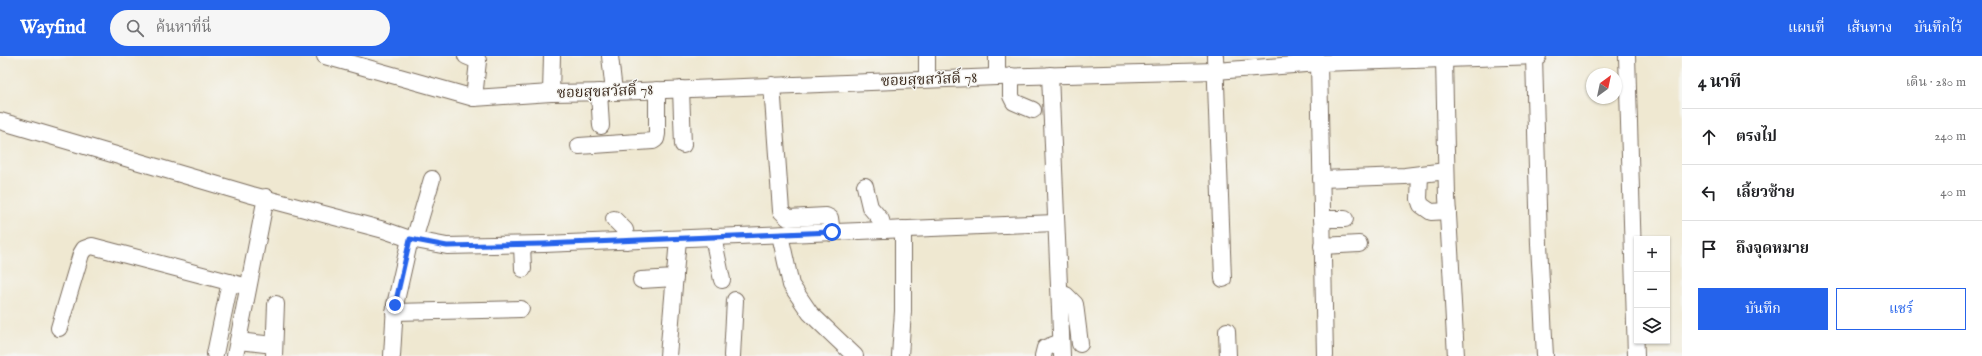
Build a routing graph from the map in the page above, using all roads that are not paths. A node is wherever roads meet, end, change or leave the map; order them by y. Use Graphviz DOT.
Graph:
graph roads {
  1 [pos="325,56"];
  2 [pos="466,56"];
  3 [pos="552,56"];
  4 [pos="610,56"];
  5 [pos="928,56"];
  6 [pos="997,56"];
  7 [pos="1534,56"];
  8 [pos="1538,56"];
  9 [pos="1627,56"];
  10 [pos="1444,59"];
  11 [pos="1216,63"];
  12 [pos="1319,63"];
  13 [pos="1050,75"];
  14 [pos="1004,76"];
  15 [pos="927,79"];
  16 [pos="772,85"];
  17 [pos="681,89"];
  18 [pos="657,90"];
  19 [pos="551,92"];
  20 [pos="607,92"];
  21 [pos="474,98"];
  22 [pos="1033,110"];
  23 [pos="0,121"];
  24 [pos="601,126"];
  25 [pos="683,145"];
  26 [pos="579,146"];
  27 [pos="1446,172"];
  28 [pos="1420,175"];
  29 [pos="432,178"];
  30 [pos="1321,179"];
  31 [pos="866,186"];
  32 [pos="266,197"];
  33 [pos="1448,211"];
  34 [pos="614,219"];
  35 [pos="1345,219"];
  36 [pos="1322,220"];
  37 [pos="1056,223"];
  38 [pos="902,229"];
  39 [pos="884,230"];
  40 [pos="832,232"];
  41 [pos="780,235"];
  42 [pos="713,237"];
  43 [pos="678,239"];
  44 [pos="412,240"];
  45 [pos="627,241"];
  46 [pos="1359,244"];
  47 [pos="522,245"];
  48 [pos="1322,246"];
  49 [pos="523,269"];
  50 [pos="675,278"];
  51 [pos="1223,279"];
  52 [pos="641,280"];
  53 [pos="722,280"];
  54 [pos="230,282"];
  55 [pos="248,287"];
  56 [pos="1060,293"];
  57 [pos="735,300"];
  58 [pos="276,304"];
  59 [pos="521,310"];
  60 [pos="394,312"];
  61 [pos="59,328"];
  62 [pos="1227,331"];
  63 [pos="1080,344"];
  64 [pos="236,349"];
  65 [pos="1061,349"];
  66 [pos="274,350"];
  67 [pos="215,354"];
  68 [pos="392,356"];
  69 [pos="668,356"];
  70 [pos="732,356"];
  71 [pos="855,356"];
  72 [pos="900,356"];
  73 [pos="1043,356"];
  74 [pos="1228,356"];
  75 [pos="1325,356"];
  76 [pos="1456,356"];
  77 [pos="1545,356"];
  78 [pos="1636,356"];
  1 -- 21 [label="street, ซอยสุขสวัสดิ์ 78"];
  2 -- 21 [label="street"];
  3 -- 19 [label="street"];
  4 -- 20 [label="street"];
  5 -- 15 [label="street"];
  6 -- 14 [label="street"];
  7 -- 8 [label="street, ซอยสุขสวัสดิ์ 78"];
  7 -- 10 [label="street, ซอยสุขสวัสดิ์ 78"];
  7 -- 77 [label="street"];
  9 -- 78 [label="street"];
  10 -- 12 [label="street, ซอยสุขสวัสดิ์ 78"];
  10 -- 27 [label="street"];
  11 -- 12 [label="street, ซอยสุขสวัสดิ์ 78"];
  11 -- 13 [label="street, ซอยสุขสวัสดิ์ 78"];
  11 -- 51 [label="street"];
  12 -- 30 [label="street"];
  13 -- 14 [label="street, ซอยสุขสวัสดิ์ 78"];
  13 -- 37 [label="street"];
  14 -- 15 [label="street, ซอยสุขสวัสดิ์ 78"];
  14 -- 22 [label="street"];
  15 -- 16 [label="street, ซอยสุขสวัสดิ์ 78"];
  16 -- 17 [label="street, ซอยสุขสวัสดิ์ 78"];
  16 -- 40 [label="street"];
  17 -- 18 [label="street, ซอยสุขสวัสดิ์ 78"];
  17 -- 25 [label="street"];
  18 -- 20 [label="street, ซอยสุขสวัสดิ์ 78"];
  18 -- 26 [label="street"];
  19 -- 20 [label="street, ซอยสุขสวัสดิ์ 78"];
  19 -- 21 [label="street, ซอยสุขสวัสดิ์ 78"];
  20 -- 24 [label="street"];
  23 -- 32 [label="street"];
  27 -- 28 [label="street"];
  27 -- 33 [label="street"];
  28 -- 30 [label="street"];
  28 -- 33 [label="street"];
  29 -- 44 [label="street"];
  30 -- 36 [label="street"];
  31 -- 39 [label="street"];
  32 -- 44 [label="street"];
  32 -- 55 [label="street"];
  33 -- 76 [label="street"];
  34 -- 45 [label="street"];
  35 -- 36 [label="street"];
  36 -- 48 [label="street"];
  37 -- 38 [label="street"];
  37 -- 56 [label="street"];
  38 -- 39 [label="street"];
  38 -- 72 [label="street"];
  39 -- 40 [label="street"];
  40 -- 41 [label="street"];
  41 -- 42 [label="street"];
  41 -- 71 [label="street"];
  42 -- 43 [label="street"];
  42 -- 53 [label="street"];
  43 -- 45 [label="street"];
  43 -- 50 [label="street"];
  44 -- 47 [label="street"];
  44 -- 60 [label="street"];
  45 -- 47 [label="street"];
  46 -- 48 [label="street"];
  47 -- 49 [label="street"];
  48 -- 75 [label="street"];
  50 -- 52 [label="street"];
  50 -- 69 [label="street"];
  54 -- 55 [label="street"];
  54 -- 61 [label="street"];
  54 -- 67 [label="street"];
  55 -- 64 [label="street"];
  56 -- 63 [label="street"];
  56 -- 65 [label="street"];
  57 -- 70 [label="street"];
  58 -- 66 [label="street"];
  59 -- 60 [label="street"];
  60 -- 68 [label="street"];
  62 -- 74 [label="street"];
  64 -- 66 [label="street"];
  65 -- 73 [label="street"];
}
